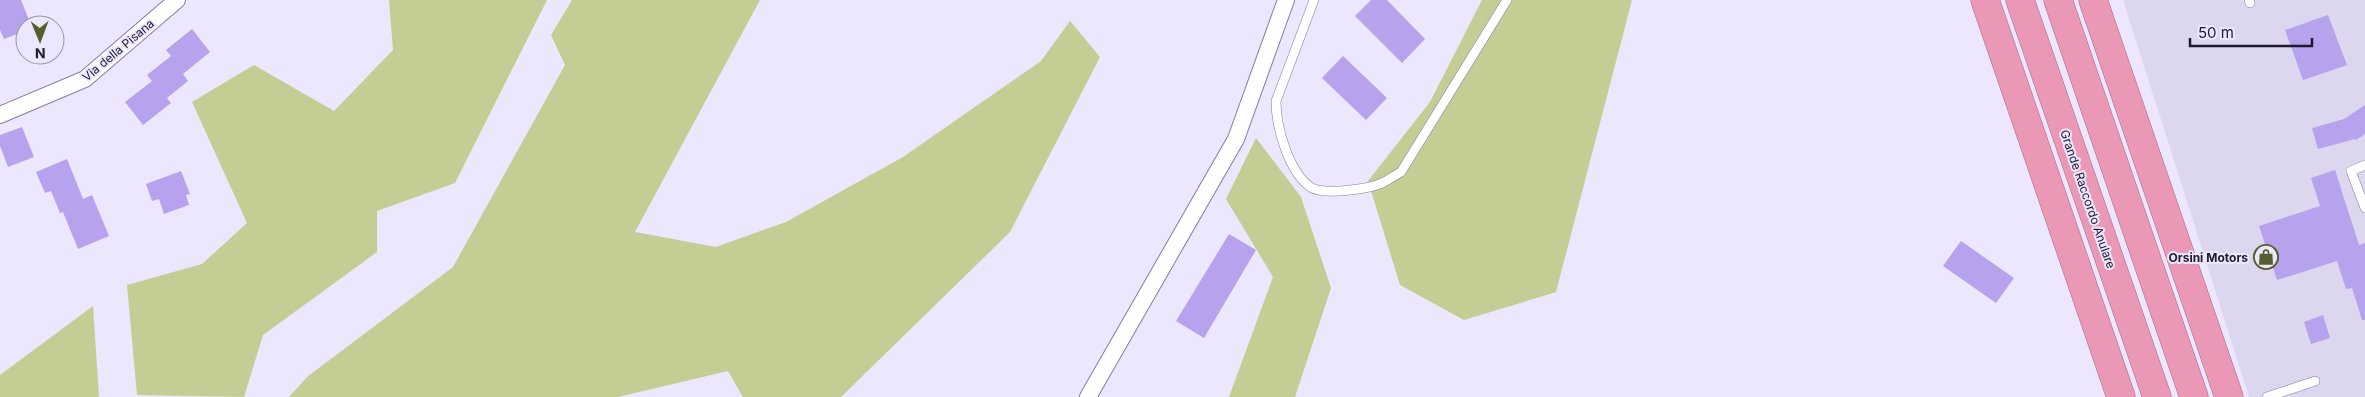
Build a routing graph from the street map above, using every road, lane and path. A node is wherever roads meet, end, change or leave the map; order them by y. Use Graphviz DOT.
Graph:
graph roads {
  1 [pos="177,0"];
  2 [pos="1286,0"];
  3 [pos="1314,0"];
  4 [pos="1507,0"];
  5 [pos="1985,0"];
  6 [pos="2020,0"];
  7 [pos="2058,0"];
  8 [pos="2094,0"];
  9 [pos="0,115"];
  10 [pos="2365,165"];
  11 [pos="2365,208"];
  12 [pos="2315,381"];
  13 [pos="1088,397"];
  14 [pos="2121,397"];
  15 [pos="2157,397"];
  16 [pos="2194,397"];
  17 [pos="2229,397"];
  18 [pos="2267,397"];
  1 -- 9 [label="street, Via della Pisana"];
  2 -- 13 [label="street"];
  3 -- 4 [label="lane"];
  5 -- 14 [label="highway"];
  6 -- 15 [label="highway, Grande Raccordo Anulare"];
  7 -- 16 [label="highway"];
  8 -- 17 [label="highway"];
  10 -- 11 [label="lane"];
  12 -- 18 [label="lane"];
}
